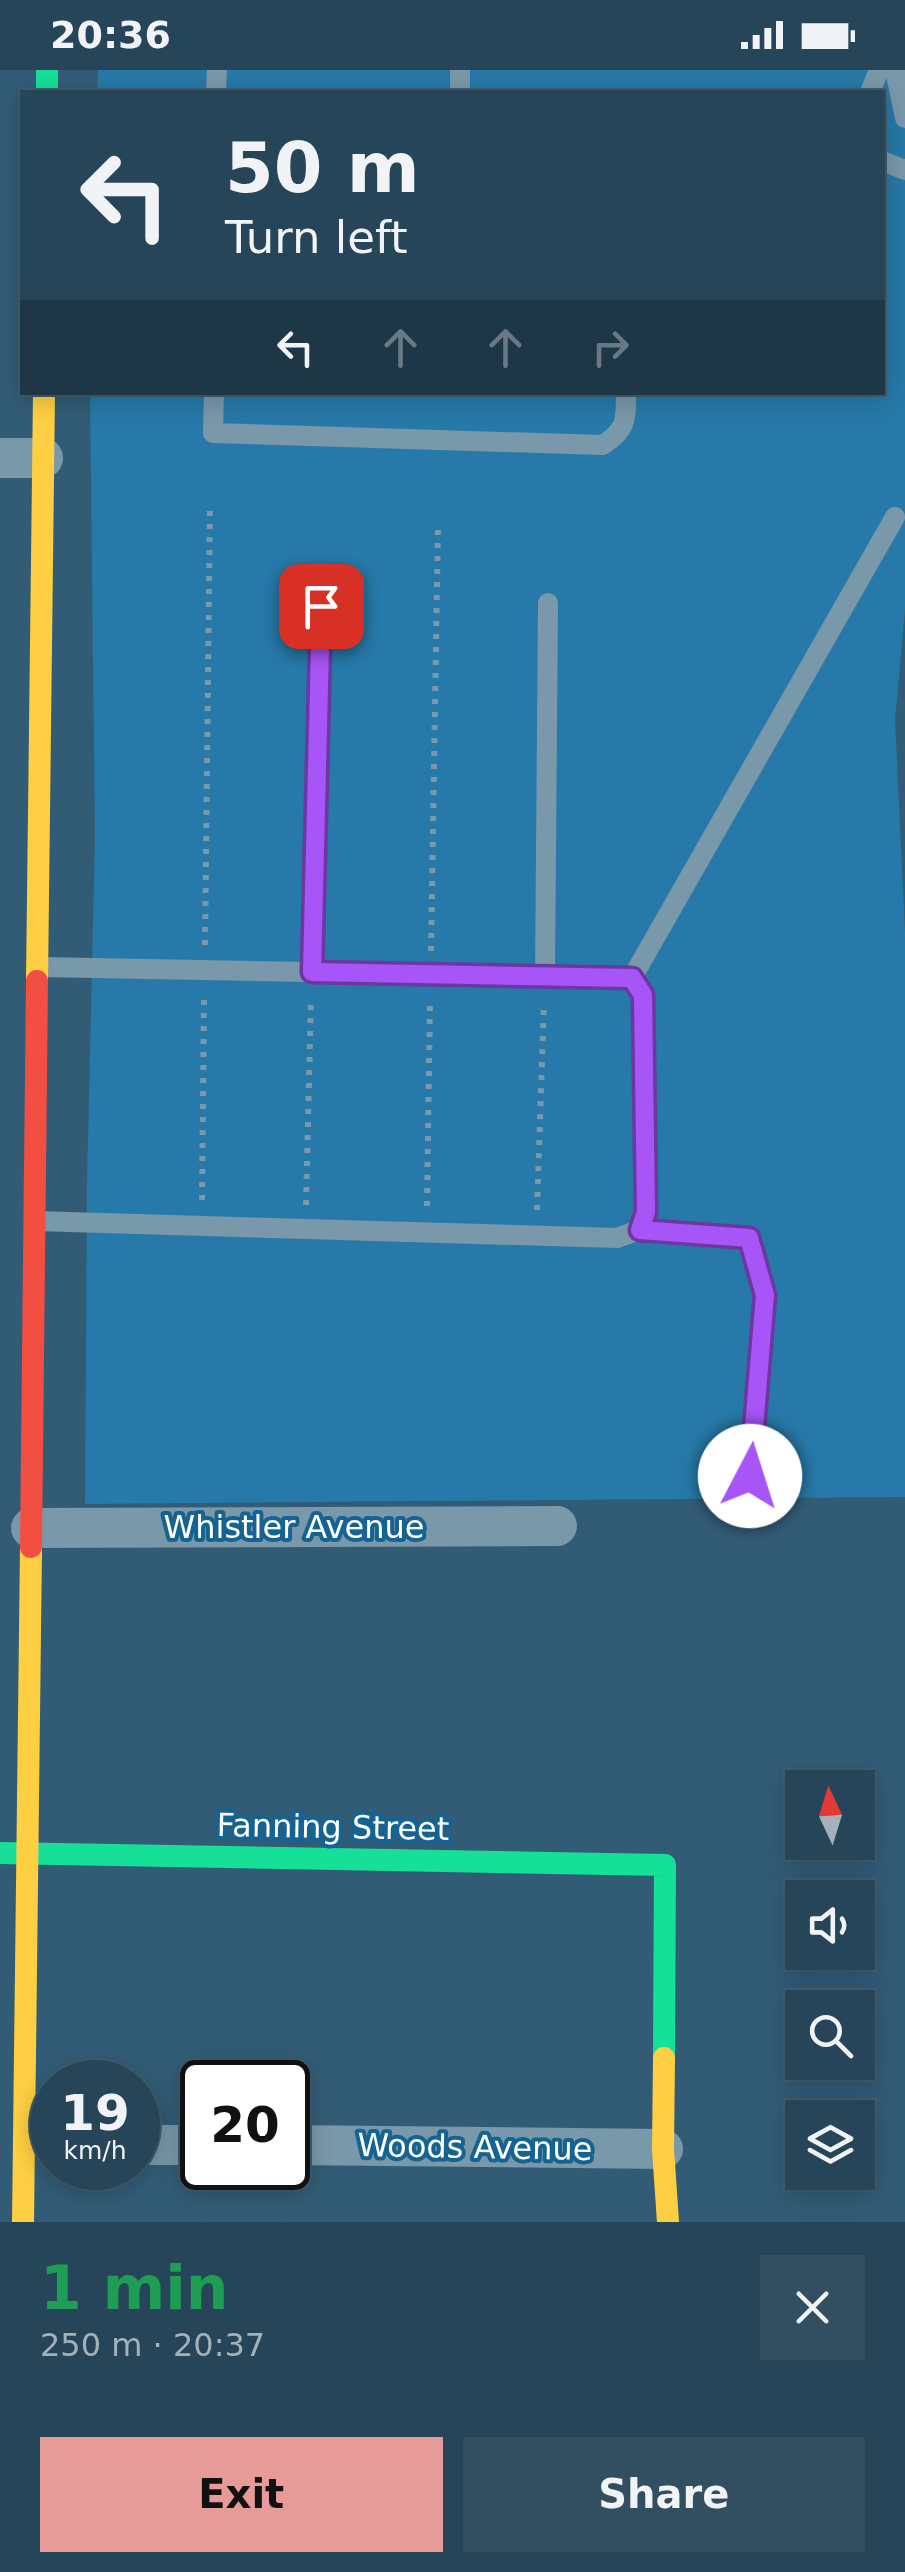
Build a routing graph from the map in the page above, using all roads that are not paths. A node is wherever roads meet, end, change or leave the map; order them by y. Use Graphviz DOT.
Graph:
graph roads {
  1 [pos="895,70"];
  2 [pos="905,118"];
  3 [pos="44,395"];
  4 [pos="214,395"];
  5 [pos="626,395"];
  6 [pos="0,458"];
  7 [pos="43,458"];
  8 [pos="895,517"];
  9 [pos="548,603"];
  10 [pos="321,606"];
  11 [pos="37,967"];
  12 [pos="312,972"];
  13 [pos="544,976"];
  14 [pos="632,978"];
  15 [pos="34,1221"];
  16 [pos="640,1230"];
  17 [pos="750,1476"];
  18 [pos="556,1526"];
  19 [pos="31,1528"];
  20 [pos="0,1853"];
  21 [pos="27,1854"];
  22 [pos="35,2060"];
  23 [pos="310,2145"];
  24 [pos="663,2149"];
  25 [pos="30,2184"];
  26 [pos="22,2222"];
  27 [pos="668,2222"];
  1 -- 2 [label="lane"];
  3 -- 7 [label="street"];
  4 -- 5 [label="lane"];
  6 -- 7 [label="street"];
  7 -- 11 [label="street"];
  8 -- 14 [label="lane"];
  9 -- 13 [label="lane"];
  10 -- 12 [label="lane"];
  11 -- 12 [label="lane"];
  11 -- 15 [label="street"];
  12 -- 13 [label="lane"];
  13 -- 14 [label="lane"];
  14 -- 16 [label="lane"];
  15 -- 16 [label="lane"];
  15 -- 19 [label="street"];
  16 -- 17 [label="lane"];
  18 -- 19 [label="street, Whistler Avenue"];
  19 -- 21 [label="street"];
  20 -- 21 [label="street, Fanning Street"];
  21 -- 22 [label="street"];
  21 -- 24 [label="street, Fanning Street"];
  23 -- 24 [label="street, Woods Avenue"];
  24 -- 27 [label="street"];
  25 -- 26 [label="street"];
}
